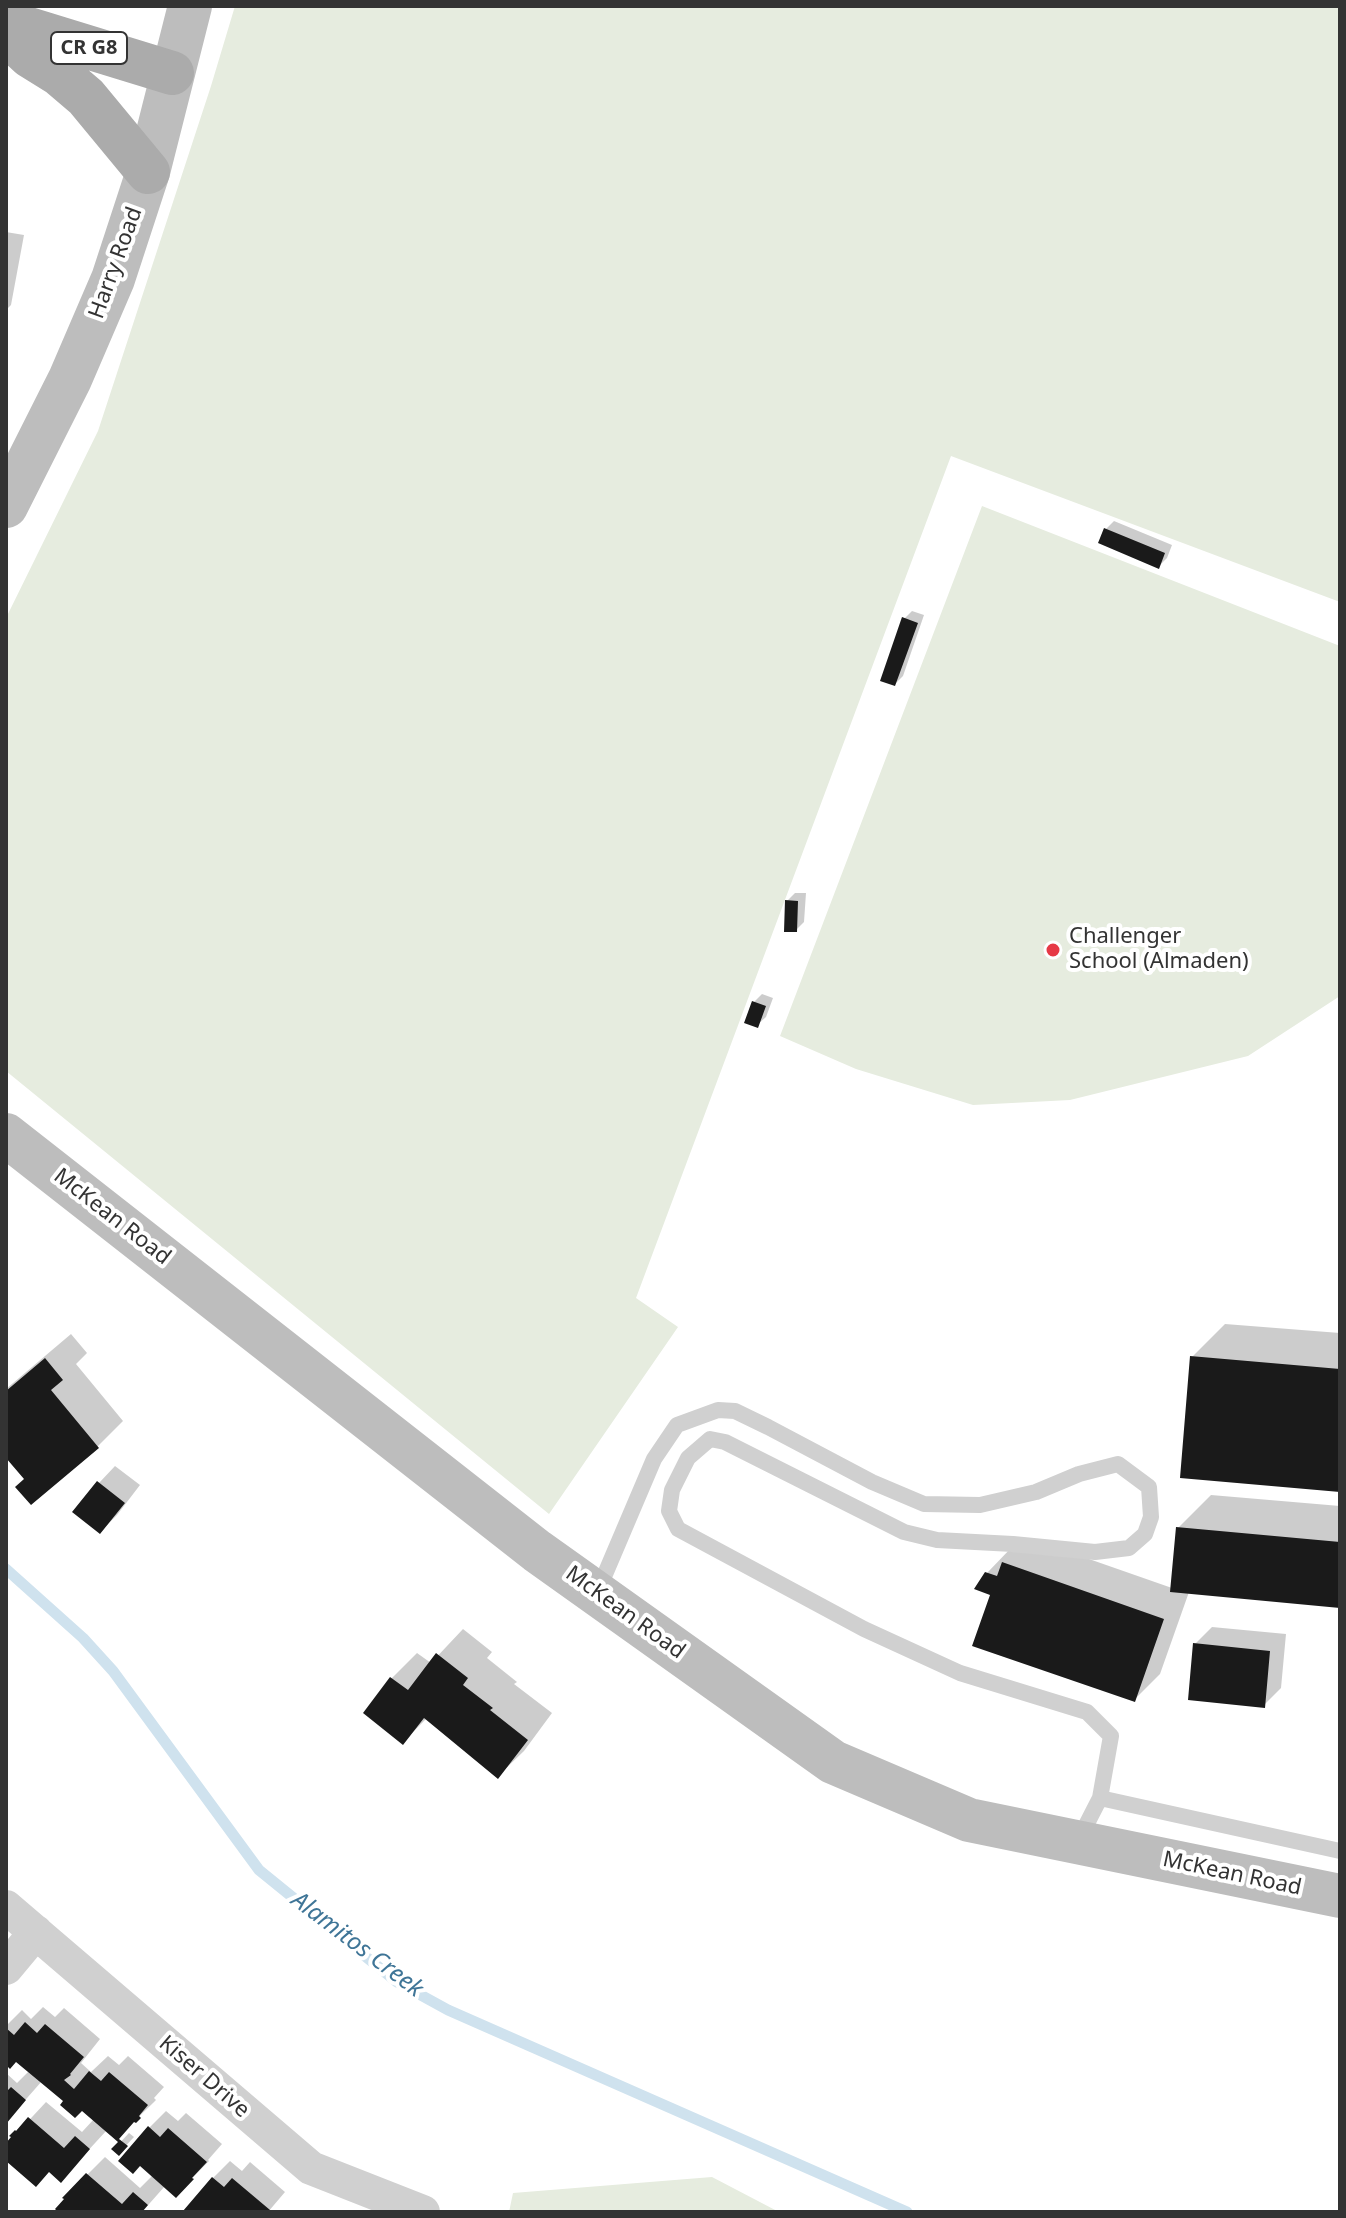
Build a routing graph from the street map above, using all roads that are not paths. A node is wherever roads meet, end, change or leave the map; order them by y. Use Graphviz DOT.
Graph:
graph roads {
  1 [pos="190,6"];
  2 [pos="6,22"];
  3 [pos="6,34"];
  4 [pos="172,73"];
  5 [pos="148,172"];
  6 [pos="6,506"];
  7 [pos="6,1135"];
  8 [pos="597,1594"];
  9 [pos="1100,1798"];
  10 [pos="1078,1842"];
  11 [pos="1340,1851"];
  12 [pos="1340,1896"];
  13 [pos="6,1907"];
  14 [pos="36,1932"];
  15 [pos="6,1968"];
  16 [pos="423,2212"];
  1 -- 4 [label="main road, Harry Road"];
  2 -- 4 [label="main road, CR G8"];
  3 -- 5 [label="main road"];
  4 -- 5 [label="main road, Harry Road"];
  5 -- 6 [label="main road, Harry Road"];
  7 -- 8 [label="main road, McKean Road"];
  8 -- 9 [label="lane"];
  8 -- 10 [label="main road, McKean Road"];
  9 -- 10 [label="lane"];
  9 -- 11 [label="lane"];
  10 -- 12 [label="main road, McKean Road"];
  13 -- 14 [label="street, Kiser Drive"];
  14 -- 15 [label="street"];
  14 -- 16 [label="street, Kiser Drive"];
}
